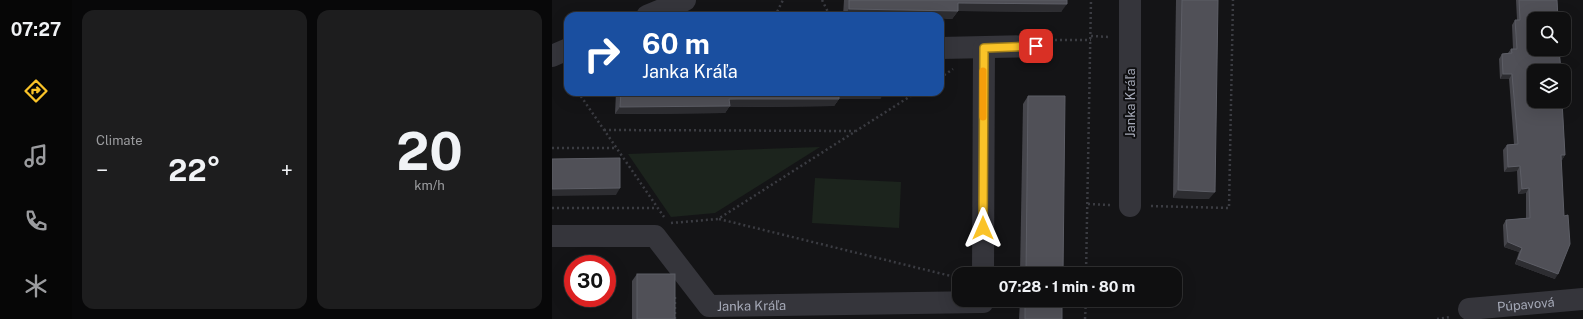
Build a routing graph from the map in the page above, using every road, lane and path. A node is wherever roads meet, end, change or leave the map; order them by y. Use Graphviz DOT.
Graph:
graph roads {
  1 [pos="685,0"];
  2 [pos="783,0"];
  3 [pos="822,0"];
  4 [pos="1091,0"];
  5 [pos="1130,0"];
  6 [pos="1233,0"];
  7 [pos="656,12"];
  8 [pos="777,12"];
  9 [pos="828,12"];
  10 [pos="1091,40"];
  11 [pos="1036,46"];
  12 [pos="944,48"];
  13 [pos="984,48"];
  14 [pos="564,51"];
  15 [pos="552,56"];
  16 [pos="581,96"];
  17 [pos="911,96"];
  18 [pos="604,130"];
  19 [pos="856,131"];
  20 [pos="552,148"];
  21 [pos="616,148"];
  22 [pos="1088,204"];
  23 [pos="1130,206"];
  24 [pos="552,208"];
  25 [pos="657,208"];
  26 [pos="718,219"];
  27 [pos="552,236"];
  28 [pos="983,267"];
  29 [pos="1086,267"];
  30 [pos="952,276"];
  31 [pos="1583,299"];
  32 [pos="952,307"];
  33 [pos="1086,307"];
  34 [pos="1469,309"];
  35 [pos="1086,319"];
  1 -- 7 [label="street"];
  2 -- 8 [label="path"];
  3 -- 9 [label="path"];
  4 -- 10 [label="path"];
  5 -- 23 [label="street, Janka Kráľa"];
  6 -- 23 [label="path"];
  10 -- 11 [label="path"];
  10 -- 22 [label="path"];
  11 -- 13 [label="street"];
  12 -- 13 [label="street"];
  13 -- 28 [label="street"];
  14 -- 15 [label="street"];
  16 -- 18 [label="path"];
  17 -- 19 [label="path"];
  18 -- 19 [label="path"];
  18 -- 21 [label="path"];
  19 -- 26 [label="path"];
  20 -- 21 [label="path"];
  21 -- 25 [label="path"];
  22 -- 23 [label="path"];
  22 -- 29 [label="path"];
  24 -- 25 [label="path"];
  25 -- 26 [label="path"];
  26 -- 30 [label="path"];
  27 -- 32 [label="street, Janka Kráľa"];
  31 -- 34 [label="street, Púpavová"];
  33 -- 35 [label="path"];
}
